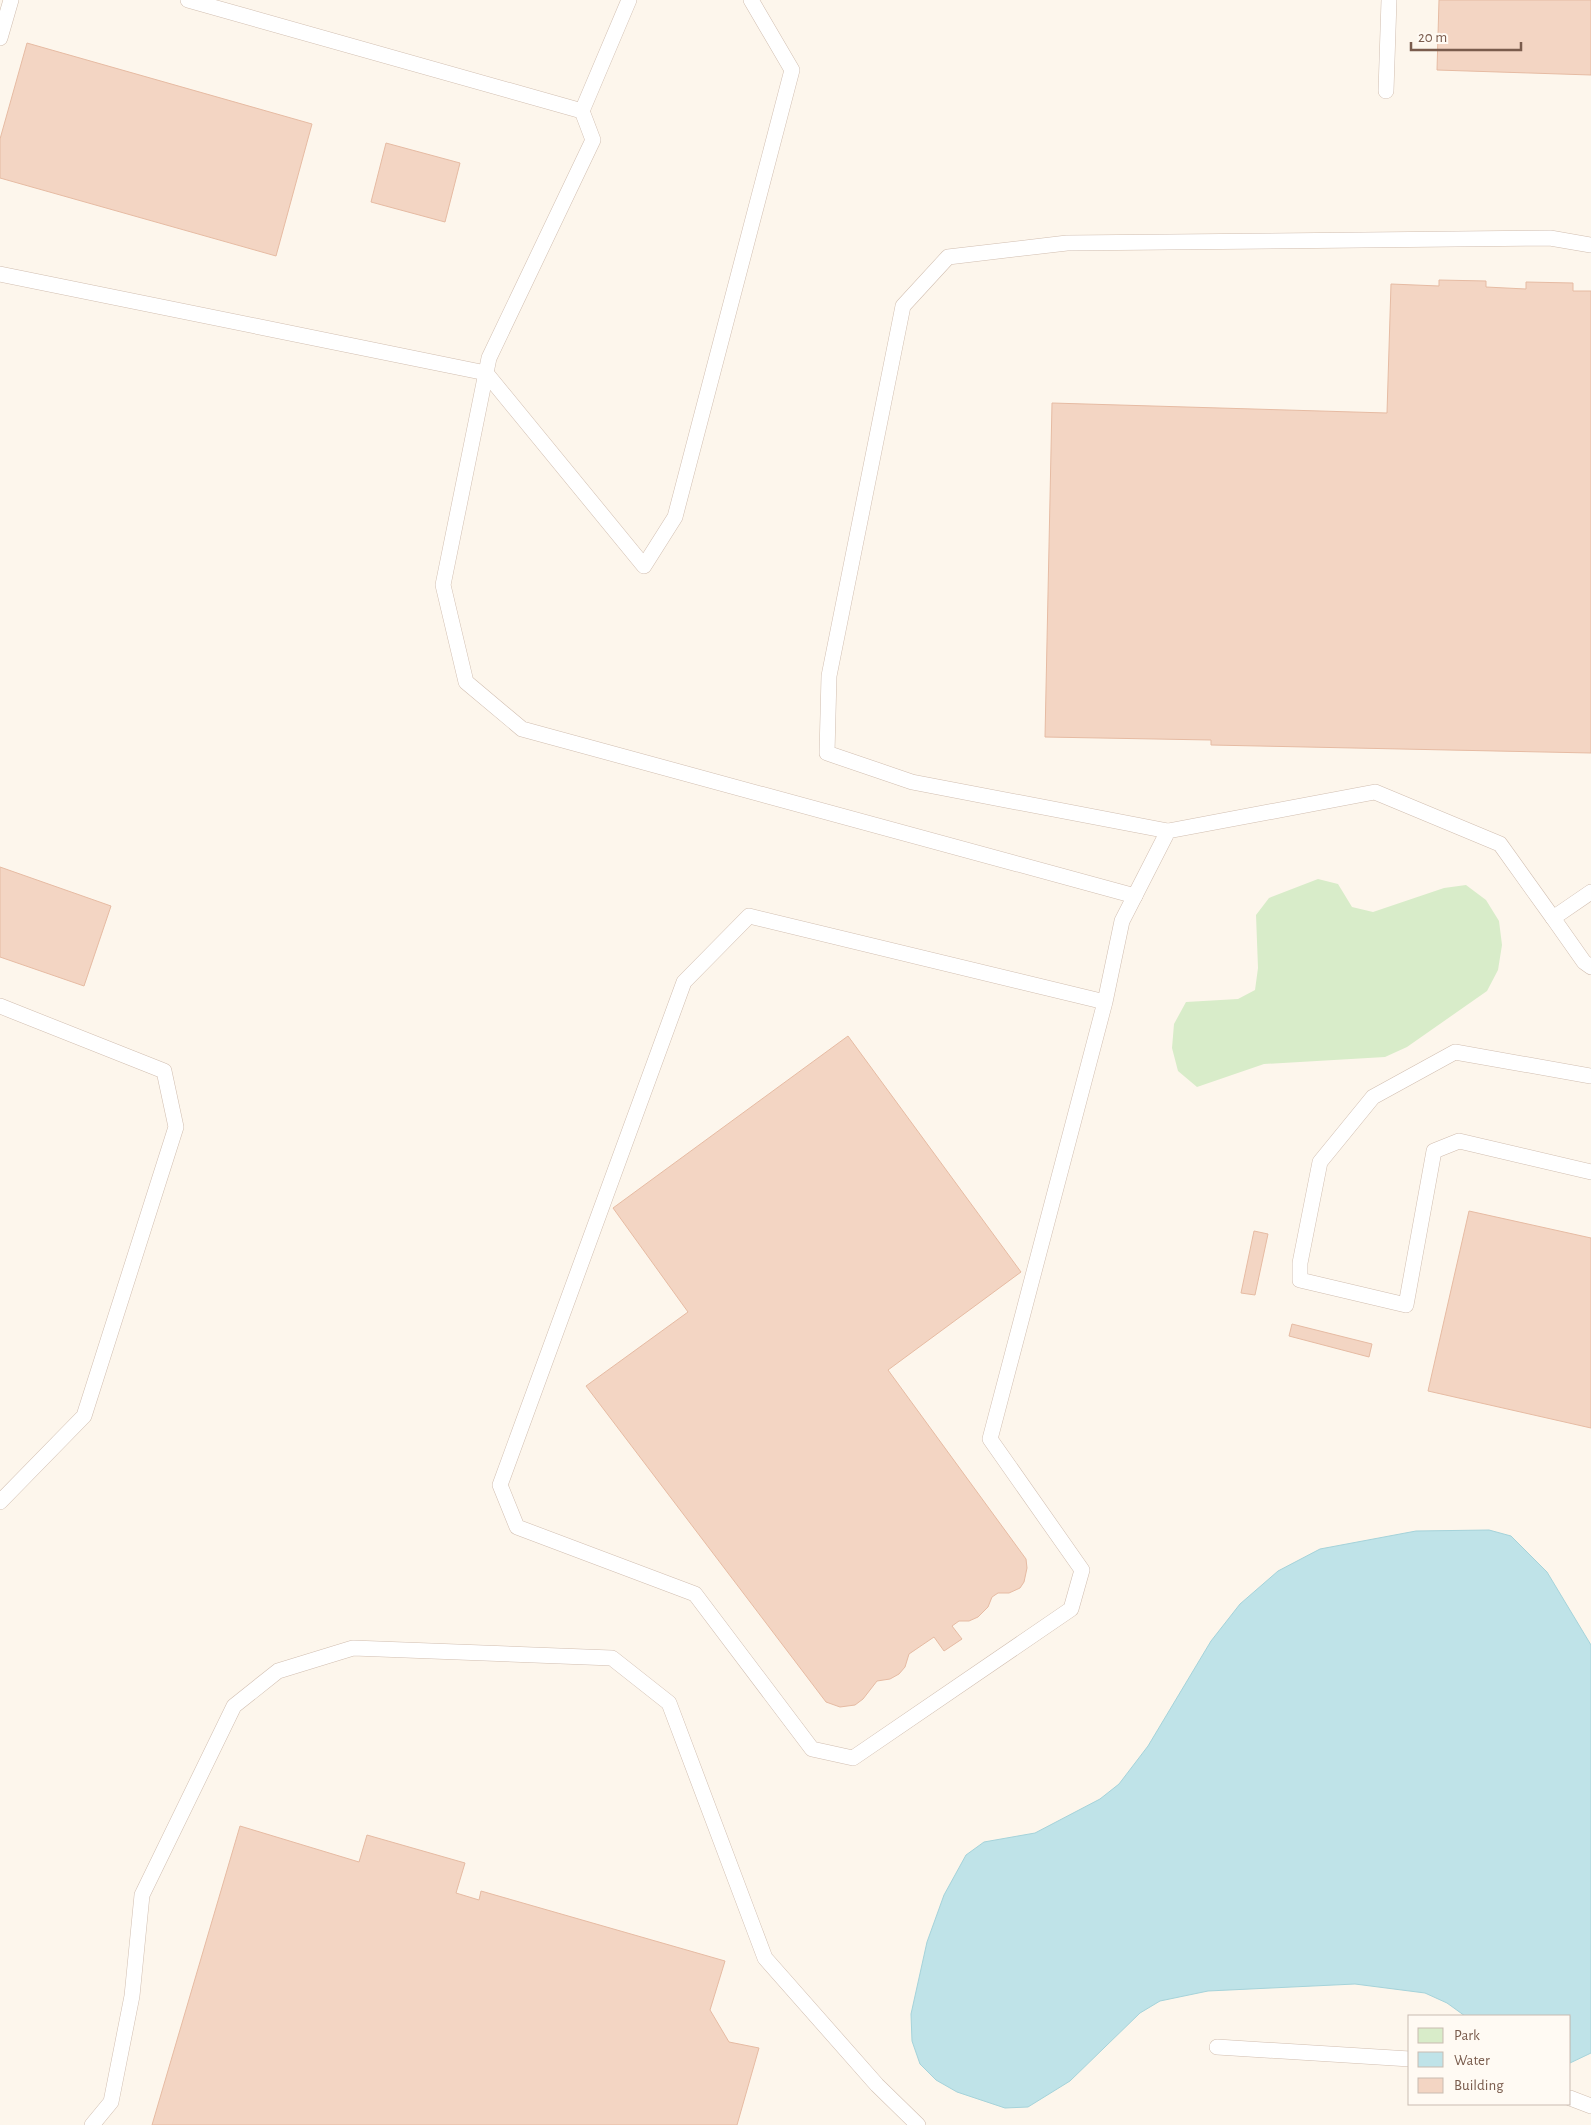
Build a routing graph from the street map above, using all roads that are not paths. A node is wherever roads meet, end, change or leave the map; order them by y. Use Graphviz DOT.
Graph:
graph roads {
  1 [pos="12,0"];
  2 [pos="188,0"];
  3 [pos="629,0"];
  4 [pos="751,0"];
  5 [pos="1389,0"];
  6 [pos="0,38"];
  7 [pos="1386,91"];
  8 [pos="582,111"];
  9 [pos="1591,245"];
  10 [pos="0,274"];
  11 [pos="486,373"];
  12 [pos="1168,832"];
  13 [pos="1591,892"];
  14 [pos="1135,896"];
  15 [pos="1553,918"];
  16 [pos="1591,967"];
  17 [pos="1105,1002"];
  18 [pos="0,1006"];
  19 [pos="1591,1076"];
  20 [pos="1591,1172"];
  21 [pos="0,1502"];
  22 [pos="1217,2047"];
  23 [pos="1408,2059"];
  24 [pos="1571,2098"];
  25 [pos="1591,2106"];
  26 [pos="92,2125"];
  27 [pos="918,2125"];
  1 -- 6 [label="lane"];
  2 -- 8 [label="lane"];
  3 -- 8 [label="lane"];
  4 -- 11 [label="lane"];
  5 -- 7 [label="lane"];
  8 -- 11 [label="lane"];
  9 -- 12 [label="lane"];
  10 -- 11 [label="lane"];
  11 -- 14 [label="lane"];
  12 -- 14 [label="lane"];
  12 -- 15 [label="lane"];
  13 -- 15 [label="lane"];
  14 -- 17 [label="lane"];
  15 -- 16 [label="lane"];
  17 -- 17 [label="lane"];
  18 -- 21 [label="lane"];
  19 -- 20 [label="lane"];
  22 -- 23 [label="lane"];
  24 -- 25 [label="lane"];
  26 -- 27 [label="lane"];
}
